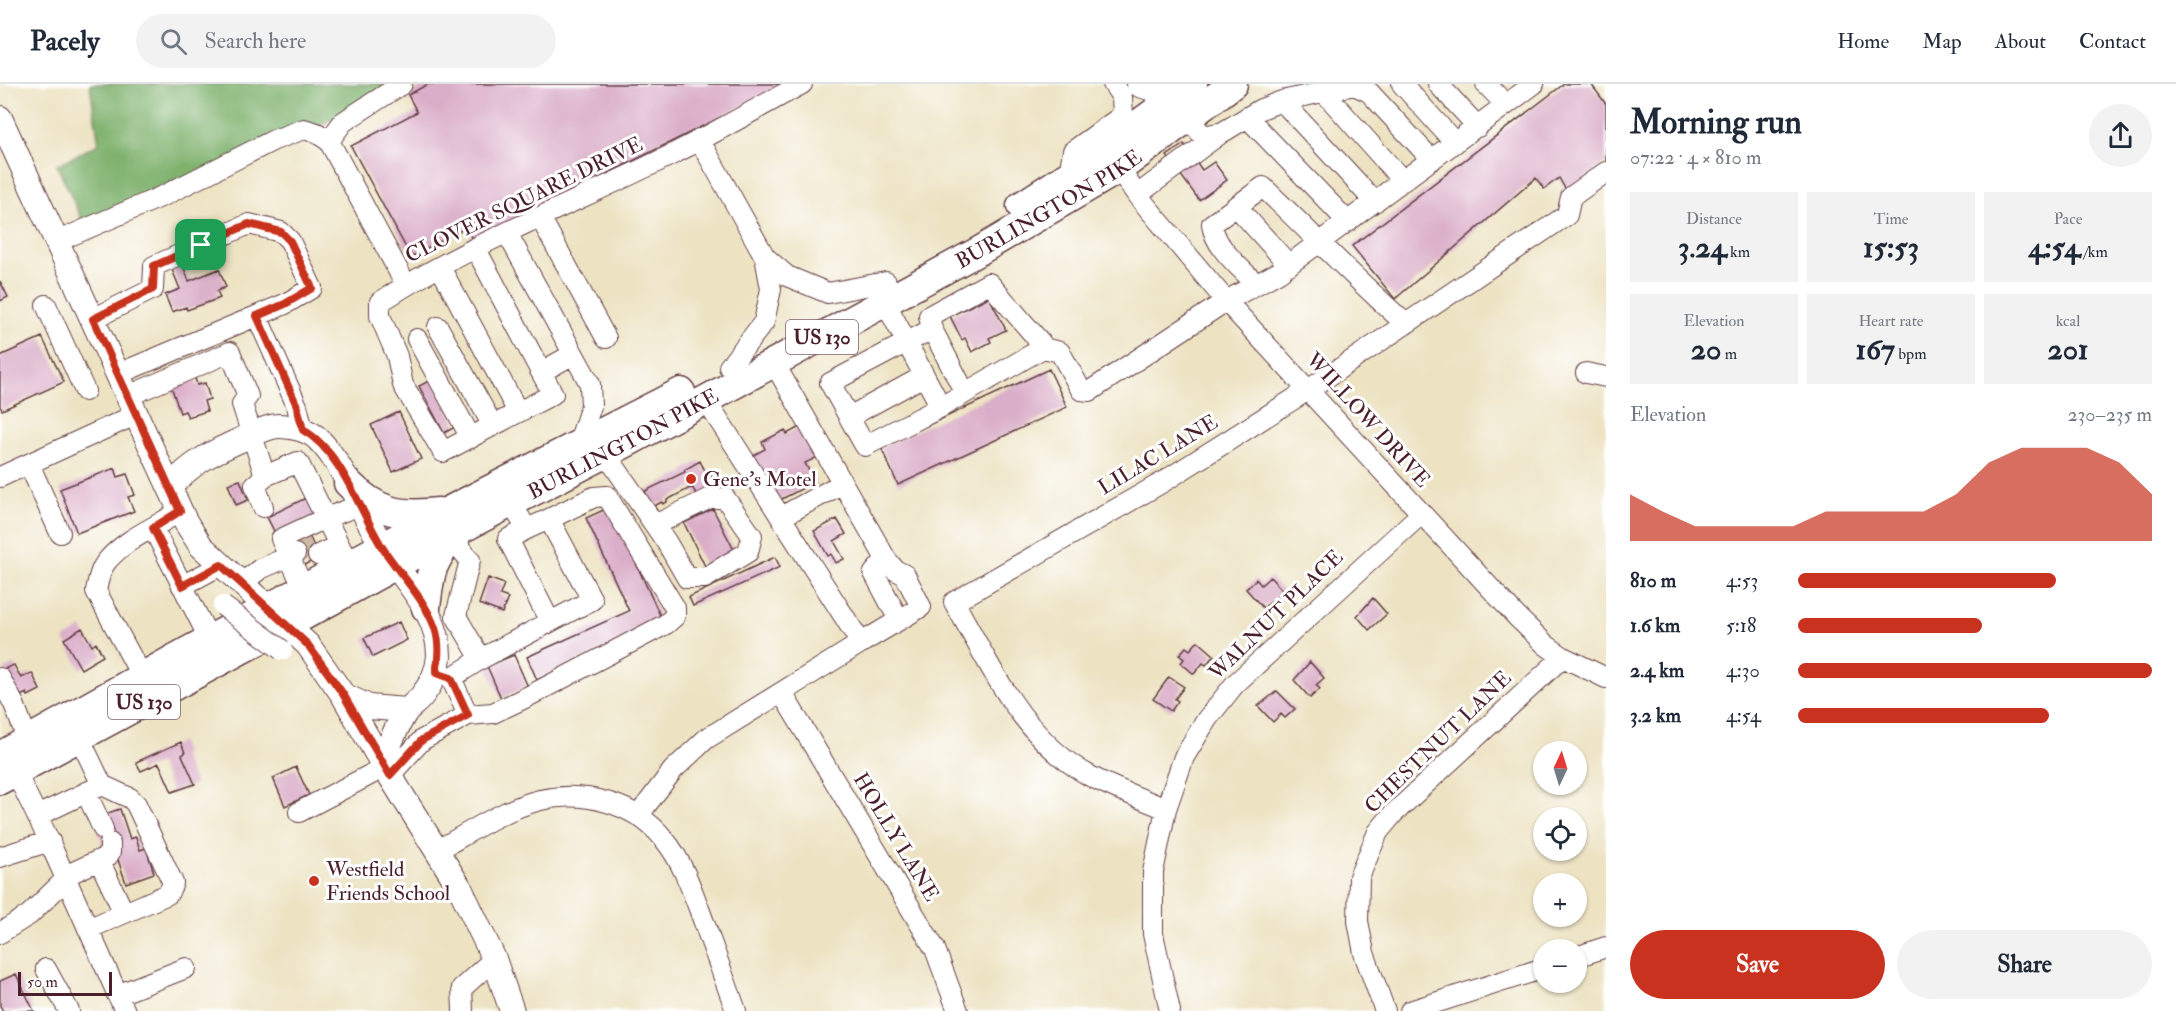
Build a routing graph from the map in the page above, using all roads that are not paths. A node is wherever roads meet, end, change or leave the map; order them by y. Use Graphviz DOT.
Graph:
graph roads {
  1 [pos="402,84"];
  2 [pos="802,84"];
  3 [pos="1113,84"];
  4 [pos="1137,84"];
  5 [pos="1169,84"];
  6 [pos="1193,84"];
  7 [pos="1233,84"];
  8 [pos="1402,84"];
  9 [pos="1438,84"];
  10 [pos="1486,84"];
  11 [pos="1534,84"];
  12 [pos="1324,92"];
  13 [pos="1282,101"];
  14 [pos="1506,105"];
  15 [pos="1188,117"];
  16 [pos="1247,117"];
  17 [pos="0,118"];
  18 [pos="1478,127"];
  19 [pos="1223,132"];
  20 [pos="699,140"];
  21 [pos="329,141"];
  22 [pos="1455,143"];
  23 [pos="1432,160"];
  24 [pos="1119,169"];
  25 [pos="1606,172"];
  26 [pos="1069,175"];
  27 [pos="1403,181"];
  28 [pos="1137,195"];
  29 [pos="1375,202"];
  30 [pos="1236,206"];
  31 [pos="540,217"];
  32 [pos="1348,222"];
  33 [pos="507,233"];
  34 [pos="58,241"];
  35 [pos="1321,242"];
  36 [pos="476,249"];
  37 [pos="765,257"];
  38 [pos="1289,265"];
  39 [pos="440,267"];
  40 [pos="1256,284"];
  41 [pos="406,285"];
  42 [pos="886,292"];
  43 [pos="1226,301"];
  44 [pos="46,305"];
  45 [pos="463,312"];
  46 [pos="257,316"];
  47 [pos="93,319"];
  48 [pos="1406,324"];
  49 [pos="438,327"];
  50 [pos="932,329"];
  51 [pos="606,338"];
  52 [pos="417,339"];
  53 [pos="906,342"];
  54 [pos="1043,348"];
  55 [pos="395,350"];
  56 [pos="572,355"];
  57 [pos="774,363"];
  58 [pos="729,367"];
  59 [pos="541,372"];
  60 [pos="1586,373"];
  61 [pos="118,374"];
  62 [pos="924,376"];
  63 [pos="1606,376"];
  64 [pos="1308,390"];
  65 [pos="85,391"];
  66 [pos="965,393"];
  67 [pos="706,400"];
  68 [pos="132,405"];
  69 [pos="940,407"];
  70 [pos="518,412"];
  71 [pos="849,417"];
  72 [pos="493,426"];
  73 [pos="303,430"];
  74 [pos="253,434"];
  75 [pos="471,438"];
  76 [pos="148,439"];
  77 [pos="579,445"];
  78 [pos="207,454"];
  79 [pos="606,454"];
  80 [pos="29,464"];
  81 [pos="265,476"];
  82 [pos="0,477"];
  83 [pos="843,483"];
  84 [pos="170,487"];
  85 [pos="354,494"];
  86 [pos="511,503"];
  87 [pos="262,507"];
  88 [pos="180,511"];
  89 [pos="1420,514"];
  90 [pos="781,518"];
  91 [pos="549,519"];
  92 [pos="456,520"];
  93 [pos="655,525"];
  94 [pos="153,528"];
  95 [pos="527,529"];
  96 [pos="60,533"];
  97 [pos="337,541"];
  98 [pos="389,556"];
  99 [pos="302,562"];
  100 [pos="221,565"];
  101 [pos="241,584"];
  102 [pos="182,586"];
  103 [pos="223,606"];
  104 [pos="456,616"];
  105 [pos="431,619"];
  106 [pos="550,622"];
  107 [pos="279,628"];
  108 [pos="210,640"];
  109 [pos="861,643"];
  110 [pos="1563,657"];
  111 [pos="481,659"];
  112 [pos="443,676"];
  113 [pos="142,677"];
  114 [pos="0,678"];
  115 [pos="1606,678"];
  116 [pos="782,693"];
  117 [pos="343,694"];
  118 [pos="406,710"];
  119 [pos="468,715"];
  120 [pos="79,737"];
  121 [pos="10,757"];
  122 [pos="386,768"];
  123 [pos="94,789"];
  124 [pos="1166,809"];
  125 [pos="299,812"];
  126 [pos="37,816"];
  127 [pos="638,816"];
  128 [pos="50,841"];
  129 [pos="438,850"];
  130 [pos="0,857"];
  131 [pos="99,861"];
  132 [pos="66,877"];
  133 [pos="124,913"];
  134 [pos="88,929"];
  135 [pos="0,933"];
  136 [pos="1606,947"];
  137 [pos="1587,953"];
  138 [pos="494,959"];
  139 [pos="186,968"];
  140 [pos="46,969"];
  141 [pos="1533,972"];
  142 [pos="121,1003"];
  143 [pos="69,1011"];
  144 [pos="463,1011"];
  145 [pos="512,1011"];
  146 [pos="736,1011"];
  147 [pos="958,1011"];
  148 [pos="1170,1011"];
  149 [pos="1385,1011"];
  150 [pos="1410,1011"];
  1 -- 21 [label="street"];
  2 -- 20 [label="street, CLOVER SQUARE DRIVE"];
  3 -- 26 [label="street"];
  4 -- 5 [label="street"];
  6 -- 26 [label="highway, BURLINGTON PIKE / US 130"];
  7 -- 15 [label="highway, BURLINGTON PIKE / US 130"];
  8 -- 22 [label="street"];
  9 -- 18 [label="street"];
  10 -- 14 [label="street"];
  11 -- 14 [label="street"];
  12 -- 13 [label="street"];
  12 -- 23 [label="street"];
  12 -- 27 [label="street"];
  13 -- 16 [label="street"];
  13 -- 29 [label="street"];
  14 -- 18 [label="street"];
  15 -- 19 [label="street"];
  15 -- 24 [label="highway, BURLINGTON PIKE / US 130"];
  16 -- 19 [label="street"];
  16 -- 32 [label="street"];
  17 -- 34 [label="main road"];
  18 -- 22 [label="street"];
  19 -- 28 [label="street"];
  20 -- 31 [label="street, CLOVER SQUARE DRIVE"];
  20 -- 37 [label="street"];
  21 -- 34 [label="street"];
  21 -- 41 [label="street, CLOVER SQUARE DRIVE"];
  22 -- 23 [label="street"];
  23 -- 27 [label="street"];
  24 -- 28 [label="street, WILLOW DRIVE"];
  24 -- 42 [label="highway, BURLINGTON PIKE / US 130"];
  25 -- 48 [label="street, LILAC LANE"];
  26 -- 42 [label="highway, BURLINGTON PIKE / US 130"];
  27 -- 29 [label="street"];
  28 -- 43 [label="street, WILLOW DRIVE"];
  29 -- 32 [label="street"];
  30 -- 35 [label="street"];
  30 -- 38 [label="street"];
  30 -- 40 [label="street"];
  31 -- 33 [label="street, CLOVER SQUARE DRIVE"];
  31 -- 51 [label="street"];
  32 -- 35 [label="street"];
  33 -- 36 [label="street, CLOVER SQUARE DRIVE"];
  33 -- 56 [label="street"];
  34 -- 47 [label="main road"];
  35 -- 38 [label="street"];
  35 -- 48 [label="street"];
  36 -- 39 [label="street, CLOVER SQUARE DRIVE"];
  36 -- 59 [label="street"];
  37 -- 42 [label="street"];
  37 -- 58 [label="street"];
  38 -- 40 [label="street"];
  39 -- 41 [label="street, CLOVER SQUARE DRIVE"];
  39 -- 45 [label="street"];
  40 -- 43 [label="street"];
  41 -- 55 [label="street"];
  42 -- 53 [label="street"];
  42 -- 57 [label="highway, BURLINGTON PIKE / US 130"];
  42 -- 58 [label="highway, BURLINGTON PIKE / US 130"];
  43 -- 54 [label="street"];
  43 -- 64 [label="street, WILLOW DRIVE"];
  44 -- 65 [label="street"];
  45 -- 49 [label="street"];
  45 -- 70 [label="street"];
  46 -- 47 [label="street"];
  46 -- 61 [label="street"];
  46 -- 73 [label="street"];
  47 -- 61 [label="main road"];
  48 -- 64 [label="street, LILAC LANE"];
  49 -- 52 [label="street"];
  49 -- 72 [label="street"];
  50 -- 53 [label="street"];
  50 -- 54 [label="street"];
  50 -- 66 [label="street"];
  52 -- 55 [label="street"];
  52 -- 75 [label="street"];
  53 -- 62 [label="street"];
  53 -- 71 [label="street"];
  54 -- 66 [label="street"];
  55 -- 75 [label="street"];
  56 -- 59 [label="street"];
  56 -- 77 [label="street"];
  57 -- 67 [label="highway, BURLINGTON PIKE / US 130"];
  57 -- 83 [label="street"];
  58 -- 77 [label="highway, BURLINGTON PIKE / US 130"];
  59 -- 70 [label="street"];
  60 -- 63 [label="street"];
  61 -- 68 [label="main road"];
  62 -- 69 [label="street"];
  62 -- 71 [label="street"];
  64 -- 89 [label="street, WILLOW DRIVE"];
  64 -- 124 [label="street, LILAC LANE"];
  66 -- 69 [label="street"];
  67 -- 79 [label="highway, BURLINGTON PIKE / US 130"];
  67 -- 90 [label="street"];
  68 -- 74 [label="street"];
  68 -- 76 [label="main road"];
  68 -- 80 [label="street"];
  69 -- 71 [label="street"];
  70 -- 72 [label="street"];
  72 -- 75 [label="street"];
  73 -- 74 [label="main road"];
  73 -- 85 [label="main road"];
  74 -- 78 [label="main road"];
  74 -- 81 [label="street"];
  76 -- 78 [label="main road"];
  76 -- 84 [label="main road"];
  77 -- 92 [label="highway, BURLINGTON PIKE / US 130"];
  78 -- 84 [label="main road"];
  79 -- 86 [label="highway, BURLINGTON PIKE / US 130"];
  79 -- 93 [label="street"];
  80 -- 82 [label="street"];
  80 -- 96 [label="street"];
  81 -- 87 [label="street"];
  81 -- 97 [label="street"];
  83 -- 90 [label="street"];
  83 -- 109 [label="street"];
  84 -- 88 [label="main road"];
  85 -- 92 [label="highway"];
  85 -- 97 [label="street"];
  85 -- 98 [label="main road"];
  86 -- 92 [label="highway, BURLINGTON PIKE / US 130"];
  86 -- 95 [label="street"];
  88 -- 94 [label="street"];
  88 -- 100 [label="main road"];
  89 -- 110 [label="street, WILLOW DRIVE"];
  89 -- 124 [label="street, WALNUT PLACE"];
  90 -- 109 [label="street"];
  91 -- 95 [label="street"];
  91 -- 106 [label="street"];
  91 -- 119 [label="street"];
  92 -- 98 [label="highway, BURLINGTON PIKE / US 130"];
  92 -- 104 [label="street"];
  92 -- 105 [label="highway"];
  93 -- 93 [label="street"];
  94 -- 102 [label="street"];
  94 -- 113 [label="street"];
  95 -- 106 [label="street"];
  97 -- 98 [label="highway, BURLINGTON PIKE / US 130"];
  97 -- 99 [label="highway, BURLINGTON PIKE / US 130"];
  97 -- 99 [label="street"];
  97 -- 99 [label="street"];
  98 -- 105 [label="main road"];
  98 -- 107 [label="highway, BURLINGTON PIKE / US 130"];
  99 -- 101 [label="street"];
  99 -- 107 [label="highway, BURLINGTON PIKE / US 130"];
  100 -- 101 [label="main road"];
  100 -- 102 [label="street"];
  101 -- 107 [label="main road"];
  102 -- 108 [label="street"];
  103 -- 107 [label="street, bridge"];
  104 -- 105 [label="street"];
  104 -- 111 [label="street"];
  105 -- 112 [label="main road"];
  106 -- 111 [label="street"];
  107 -- 108 [label="highway, BURLINGTON PIKE / US 130"];
  107 -- 117 [label="main road"];
  107 -- 120 [label="highway, BURLINGTON PIKE / US 130"];
  108 -- 113 [label="highway, BURLINGTON PIKE / US 130"];
  109 -- 116 [label="street"];
  110 -- 115 [label="street, WILLOW DRIVE"];
  110 -- 149 [label="street, CHESTNUT LANE"];
  111 -- 112 [label="street"];
  112 -- 118 [label="main road"];
  112 -- 119 [label="street"];
  113 -- 121 [label="highway, BURLINGTON PIKE / US 130"];
  114 -- 121 [label="street"];
  116 -- 127 [label="street"];
  116 -- 147 [label="street, HOLLY LANE"];
  117 -- 118 [label="main road"];
  117 -- 122 [label="main road"];
  118 -- 122 [label="main road"];
  119 -- 122 [label="street"];
  120 -- 121 [label="highway, BURLINGTON PIKE / US 130"];
  120 -- 123 [label="street"];
  121 -- 126 [label="street"];
  122 -- 125 [label="street"];
  122 -- 129 [label="main road"];
  123 -- 126 [label="street"];
  123 -- 131 [label="street"];
  123 -- 133 [label="street"];
  124 -- 148 [label="street, WALNUT PLACE"];
  126 -- 128 [label="street"];
  127 -- 129 [label="street"];
  127 -- 146 [label="street"];
  128 -- 130 [label="street"];
  128 -- 132 [label="street"];
  129 -- 138 [label="main road"];
  131 -- 132 [label="street"];
  131 -- 133 [label="street"];
  132 -- 134 [label="street"];
  132 -- 135 [label="street"];
  133 -- 134 [label="street"];
  134 -- 142 [label="street"];
  136 -- 137 [label="street"];
  138 -- 144 [label="street"];
  138 -- 145 [label="main road"];
  139 -- 142 [label="street"];
  140 -- 143 [label="street"];
  141 -- 150 [label="street"];
}
